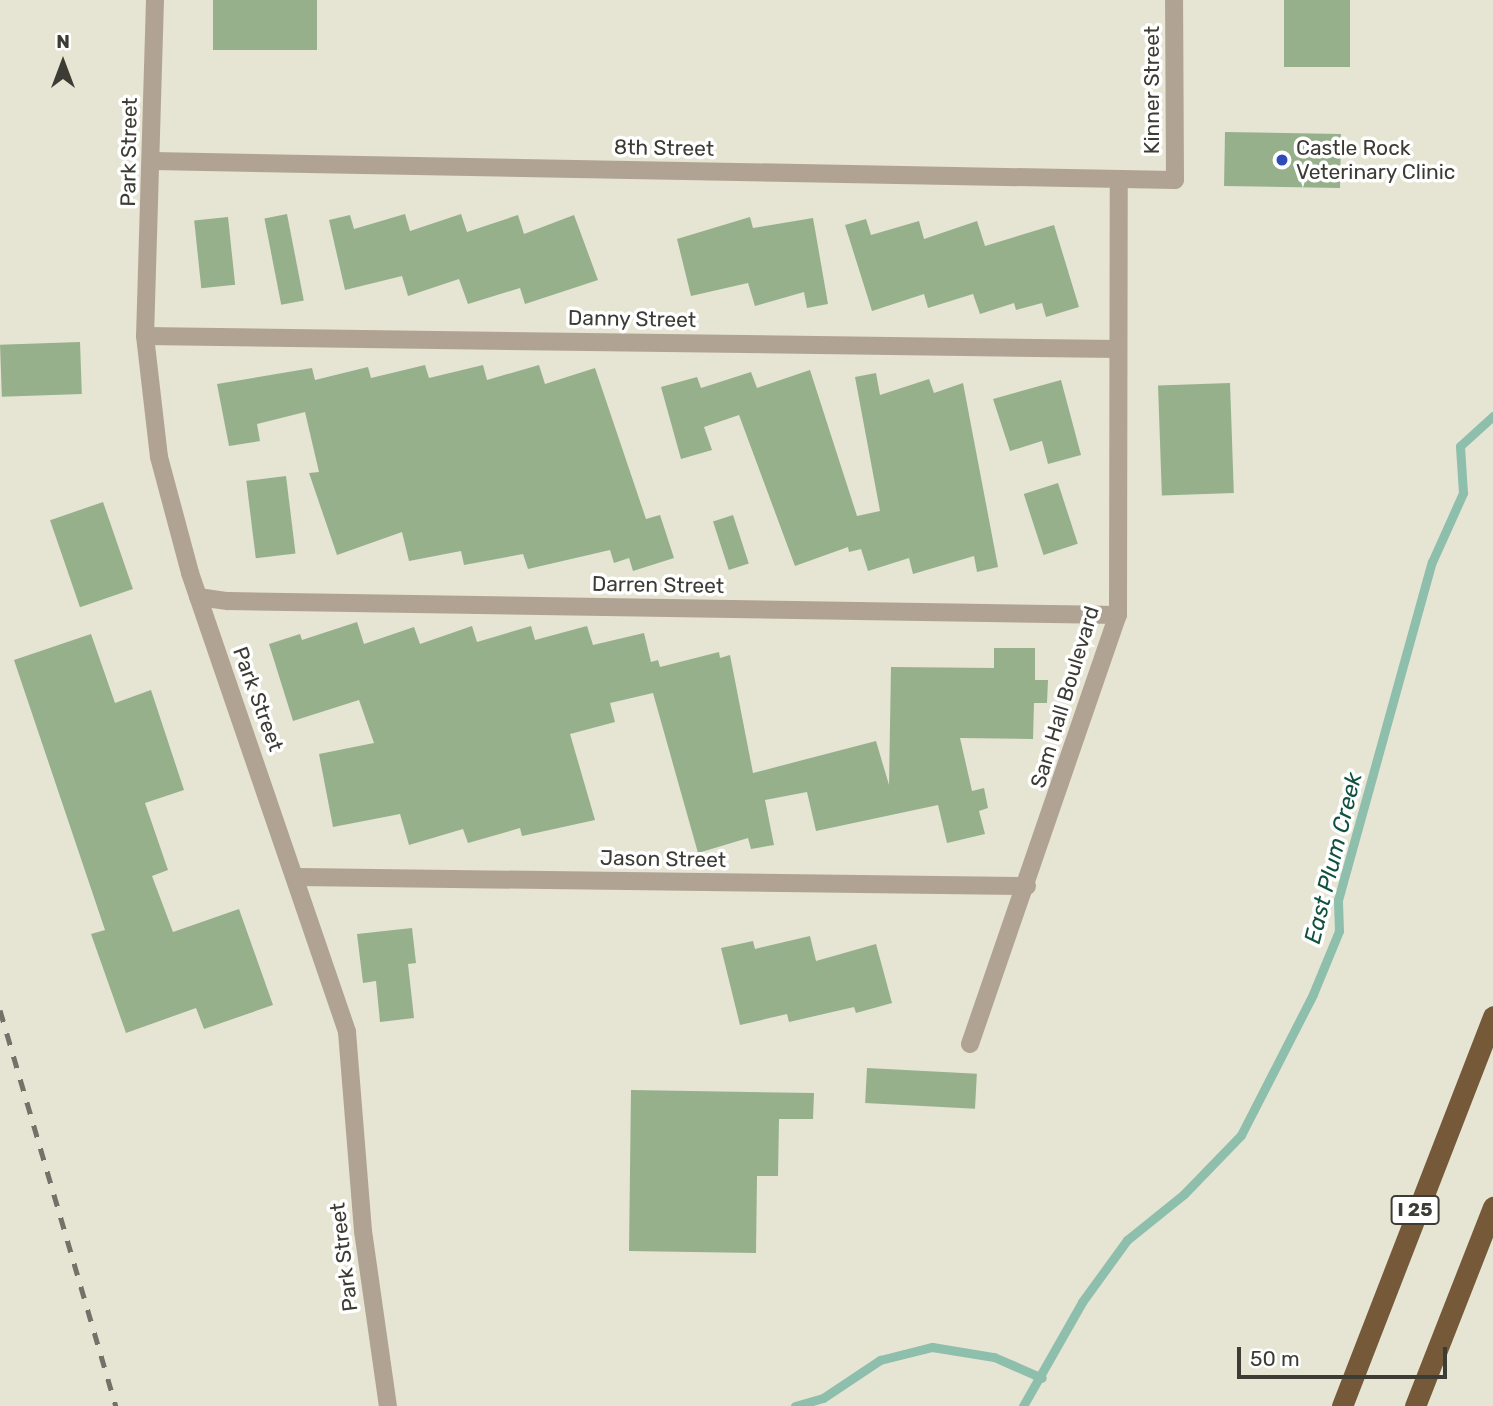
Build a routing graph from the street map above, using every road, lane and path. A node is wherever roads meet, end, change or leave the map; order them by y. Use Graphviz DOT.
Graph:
graph roads {
  1 [pos="155,0"];
  2 [pos="1174,0"];
  3 [pos="152,161"];
  4 [pos="1119,180"];
  5 [pos="1175,180"];
  6 [pos="145,336"];
  7 [pos="1118,349"];
  8 [pos="198,597"];
  9 [pos="1118,615"];
  10 [pos="298,877"];
  11 [pos="1027,886"];
  12 [pos="1493,1016"];
  13 [pos="970,1044"];
  14 [pos="1493,1207"];
  15 [pos="1493,1230"];
  16 [pos="1455,1300"];
  17 [pos="388,1406"];
  18 [pos="1342,1406"];
  19 [pos="1415,1406"];
  1 -- 3 [label="street, Park Street"];
  2 -- 5 [label="street, Kinner Street"];
  3 -- 4 [label="street, 8th Street"];
  3 -- 6 [label="street, Park Street"];
  4 -- 5 [label="street, 8th Street"];
  4 -- 7 [label="street, Sam Hall Boulevard"];
  6 -- 7 [label="street, Danny Street"];
  6 -- 8 [label="street, Park Street"];
  7 -- 9 [label="street, Sam Hall Boulevard"];
  8 -- 9 [label="street, Darren Street"];
  8 -- 10 [label="street, Park Street"];
  9 -- 11 [label="street, Sam Hall Boulevard"];
  10 -- 11 [label="street, Jason Street"];
  10 -- 17 [label="street, Park Street"];
  11 -- 13 [label="street, Sam Hall Boulevard"];
  12 -- 18 [label="highway, I 25"];
  14 -- 16 [label="highway"];
  15 -- 16 [label="highway"];
  16 -- 19 [label="highway"];
}
